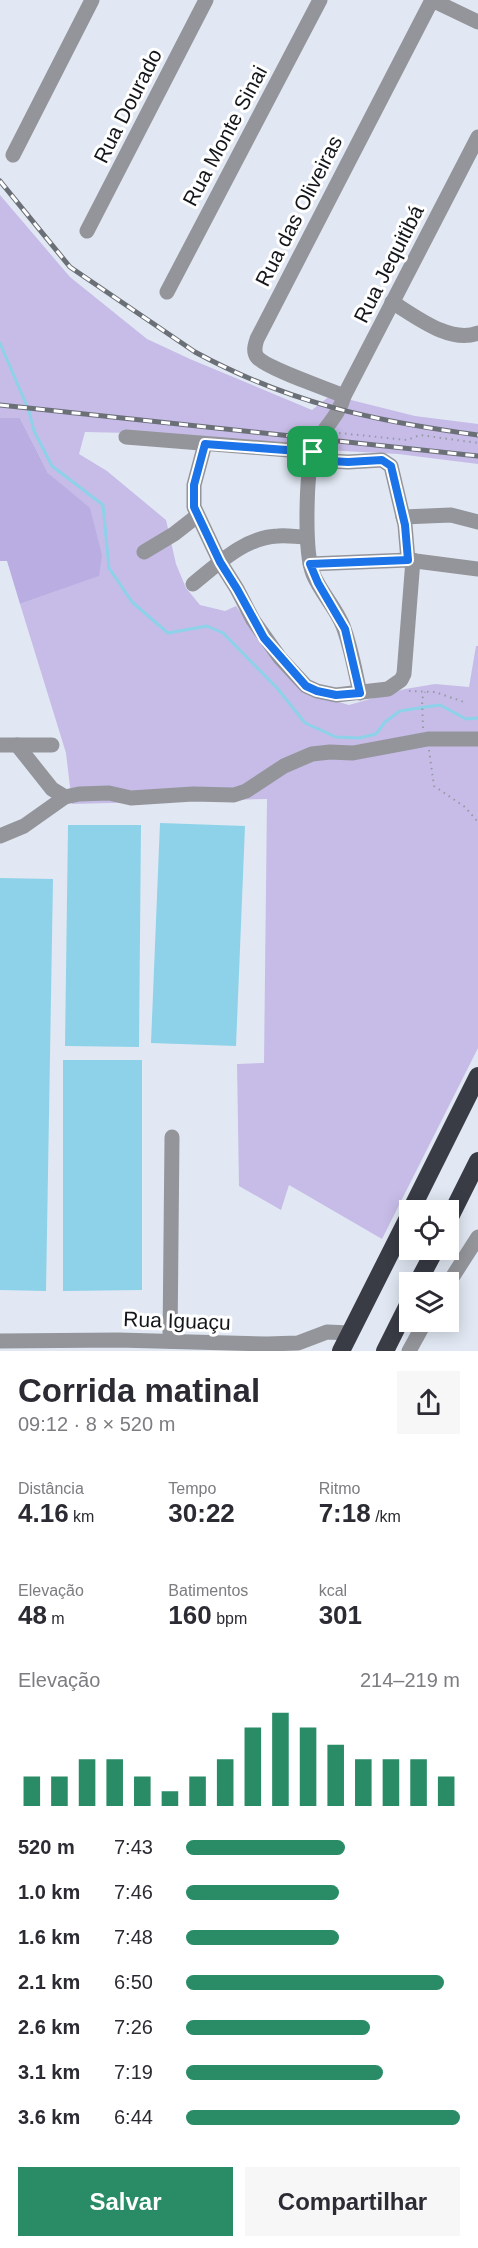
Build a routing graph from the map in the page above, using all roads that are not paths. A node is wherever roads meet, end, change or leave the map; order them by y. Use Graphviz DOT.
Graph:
graph roads {
  1 [pos="93,0"];
  2 [pos="206,0"];
  3 [pos="320,0"];
  4 [pos="432,0"];
  5 [pos="478,22"];
  6 [pos="478,137"];
  7 [pos="13,155"];
  8 [pos="87,231"];
  9 [pos="167,292"];
  10 [pos="393,302"];
  11 [pos="478,333"];
  12 [pos="342,403"];
  13 [pos="126,437"];
  14 [pos="205,444"];
  15 [pos="312,456"];
  16 [pos="197,516"];
  17 [pos="403,517"];
  18 [pos="478,522"];
  19 [pos="306,537"];
  20 [pos="144,552"];
  21 [pos="410,560"];
  22 [pos="220,562"];
  23 [pos="310,564"];
  24 [pos="478,569"];
  25 [pos="193,584"];
  26 [pos="360,693"];
  27 [pos="478,739"];
  28 [pos="0,745"];
  29 [pos="17,745"];
  30 [pos="52,745"];
  31 [pos="65,797"];
  32 [pos="0,836"];
  33 [pos="478,1076"];
  34 [pos="172,1137"];
  35 [pos="478,1161"];
  36 [pos="416,1200"];
  37 [pos="458,1200"];
  38 [pos="399,1234"];
  39 [pos="478,1237"];
  40 [pos="456,1272"];
  41 [pos="399,1326"];
  42 [pos="419,1332"];
  43 [pos="350,1333"];
  44 [pos="0,1341"];
  45 [pos="170,1341"];
  46 [pos="388,1350"];
  47 [pos="341,1351"];
  48 [pos="409,1351"];
  1 -- 7 [label="street"];
  2 -- 8 [label="street, Rua Dourado"];
  3 -- 9 [label="street, Rua Monte Sinai"];
  4 -- 5 [label="street"];
  4 -- 12 [label="street, Rua das Oliveiras"];
  6 -- 10 [label="street, Rua Jequitibá"];
  10 -- 11 [label="street"];
  10 -- 12 [label="street, Rua Jequitibá"];
  12 -- 15 [label="street, Rua Jequitibá"];
  13 -- 14 [label="street"];
  14 -- 15 [label="street"];
  14 -- 16 [label="street"];
  15 -- 17 [label="street"];
  15 -- 19 [label="street"];
  16 -- 20 [label="street"];
  16 -- 22 [label="street"];
  17 -- 18 [label="street"];
  17 -- 21 [label="street"];
  19 -- 22 [label="street"];
  19 -- 23 [label="street"];
  21 -- 23 [label="street"];
  21 -- 24 [label="street"];
  21 -- 26 [label="street"];
  22 -- 25 [label="street"];
  22 -- 26 [label="street"];
  23 -- 26 [label="street"];
  27 -- 31 [label="street"];
  28 -- 29 [label="street"];
  29 -- 30 [label="street"];
  29 -- 31 [label="street"];
  31 -- 32 [label="street"];
  33 -- 36 [label="highway"];
  34 -- 45 [label="street"];
  35 -- 37 [label="highway"];
  38 -- 43 [label="highway"];
  39 -- 40 [label="street"];
  41 -- 46 [label="highway"];
  42 -- 48 [label="street"];
  43 -- 45 [label="street, Rua Iguaçu"];
  43 -- 47 [label="highway"];
  44 -- 45 [label="street, Rua Iguaçu"];
}
